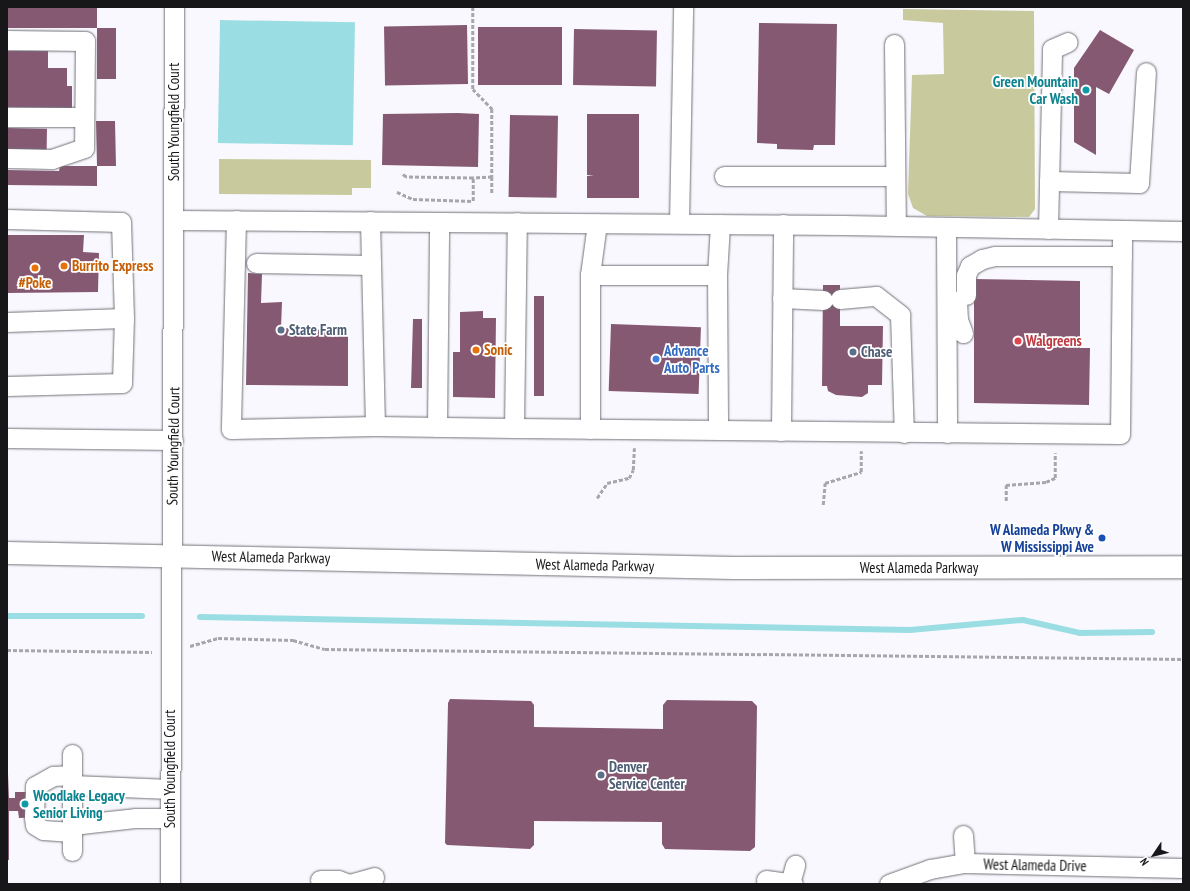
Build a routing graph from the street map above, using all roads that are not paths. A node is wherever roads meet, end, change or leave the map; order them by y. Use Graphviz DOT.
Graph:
graph roads {
  1 [pos="174,7"];
  2 [pos="683,7"];
  3 [pos="7,40"];
  4 [pos="1068,42"];
  5 [pos="894,44"];
  6 [pos="1146,72"];
  7 [pos="7,117"];
  8 [pos="84,117"];
  9 [pos="7,158"];
  10 [pos="724,176"];
  11 [pos="895,176"];
  12 [pos="1049,181"];
  13 [pos="7,219"];
  14 [pos="174,220"];
  15 [pos="236,220"];
  16 [pos="370,221"];
  17 [pos="439,222"];
  18 [pos="517,222"];
  19 [pos="597,223"];
  20 [pos="679,223"];
  21 [pos="720,224"];
  22 [pos="783,224"];
  23 [pos="896,226"];
  24 [pos="946,226"];
  25 [pos="1048,229"];
  26 [pos="1122,230"];
  27 [pos="1183,231"];
  28 [pos="1122,256"];
  29 [pos="256,263"];
  30 [pos="371,265"];
  31 [pos="590,275"];
  32 [pos="717,275"];
  33 [pos="782,298"];
  34 [pos="124,318"];
  35 [pos="7,322"];
  36 [pos="959,332"];
  37 [pos="7,386"];
  38 [pos="375,426"];
  39 [pos="436,427"];
  40 [pos="514,428"];
  41 [pos="590,429"];
  42 [pos="718,430"];
  43 [pos="781,431"];
  44 [pos="904,432"];
  45 [pos="947,433"];
  46 [pos="7,438"];
  47 [pos="173,440"];
  48 [pos="7,553"];
  49 [pos="170,554"];
  50 [pos="1183,567"];
  51 [pos="72,754"];
  52 [pos="72,780"];
  53 [pos="170,788"];
  54 [pos="170,818"];
  55 [pos="72,829"];
  56 [pos="963,835"];
  57 [pos="72,851"];
  58 [pos="965,863"];
  59 [pos="1183,868"];
  60 [pos="374,877"];
  61 [pos="793,877"];
  62 [pos="320,880"];
  63 [pos="766,880"];
  64 [pos="170,884"];
  65 [pos="349,884"];
  66 [pos="890,884"];
  1 -- 14 [label="street, South Youngfield Court"];
  2 -- 20 [label="street"];
  3 -- 8 [label="street"];
  4 -- 12 [label="street"];
  5 -- 11 [label="street"];
  6 -- 12 [label="street"];
  7 -- 8 [label="street"];
  8 -- 9 [label="street"];
  10 -- 11 [label="street"];
  11 -- 23 [label="street"];
  12 -- 25 [label="street"];
  13 -- 34 [label="street"];
  14 -- 15 [label="street"];
  14 -- 47 [label="street, South Youngfield Court"];
  15 -- 16 [label="street"];
  15 -- 38 [label="street"];
  16 -- 17 [label="street"];
  16 -- 30 [label="street"];
  17 -- 18 [label="street"];
  17 -- 39 [label="street"];
  18 -- 19 [label="street"];
  18 -- 40 [label="street"];
  19 -- 20 [label="street"];
  19 -- 31 [label="street"];
  20 -- 21 [label="street"];
  21 -- 22 [label="street"];
  21 -- 32 [label="street"];
  22 -- 23 [label="street"];
  22 -- 33 [label="street"];
  23 -- 24 [label="street"];
  24 -- 25 [label="street"];
  24 -- 36 [label="street"];
  25 -- 26 [label="street"];
  26 -- 27 [label="street"];
  26 -- 28 [label="street"];
  28 -- 36 [label="street"];
  28 -- 45 [label="street"];
  29 -- 30 [label="street"];
  30 -- 38 [label="street"];
  31 -- 32 [label="street"];
  31 -- 41 [label="street"];
  32 -- 42 [label="street"];
  33 -- 43 [label="street"];
  33 -- 44 [label="street"];
  34 -- 35 [label="street"];
  34 -- 37 [label="street"];
  36 -- 45 [label="street"];
  38 -- 39 [label="street"];
  39 -- 40 [label="street"];
  40 -- 41 [label="street"];
  41 -- 42 [label="street"];
  42 -- 43 [label="street"];
  43 -- 44 [label="street"];
  44 -- 45 [label="street"];
  46 -- 47 [label="street"];
  47 -- 49 [label="street, South Youngfield Court"];
  48 -- 49 [label="main road, West Alameda Parkway"];
  49 -- 50 [label="main road, West Alameda Parkway"];
  49 -- 53 [label="street, South Youngfield Court"];
  51 -- 52 [label="street"];
  52 -- 53 [label="street"];
  52 -- 55 [label="street"];
  52 -- 55 [label="street"];
  53 -- 54 [label="street, South Youngfield Court"];
  54 -- 55 [label="street"];
  54 -- 64 [label="street, South Youngfield Court"];
  55 -- 57 [label="street"];
  56 -- 58 [label="street"];
  58 -- 59 [label="street, West Alameda Drive"];
  58 -- 66 [label="street, West Alameda Drive"];
  60 -- 65 [label="street"];
  61 -- 63 [label="street"];
  62 -- 65 [label="street"];
}
